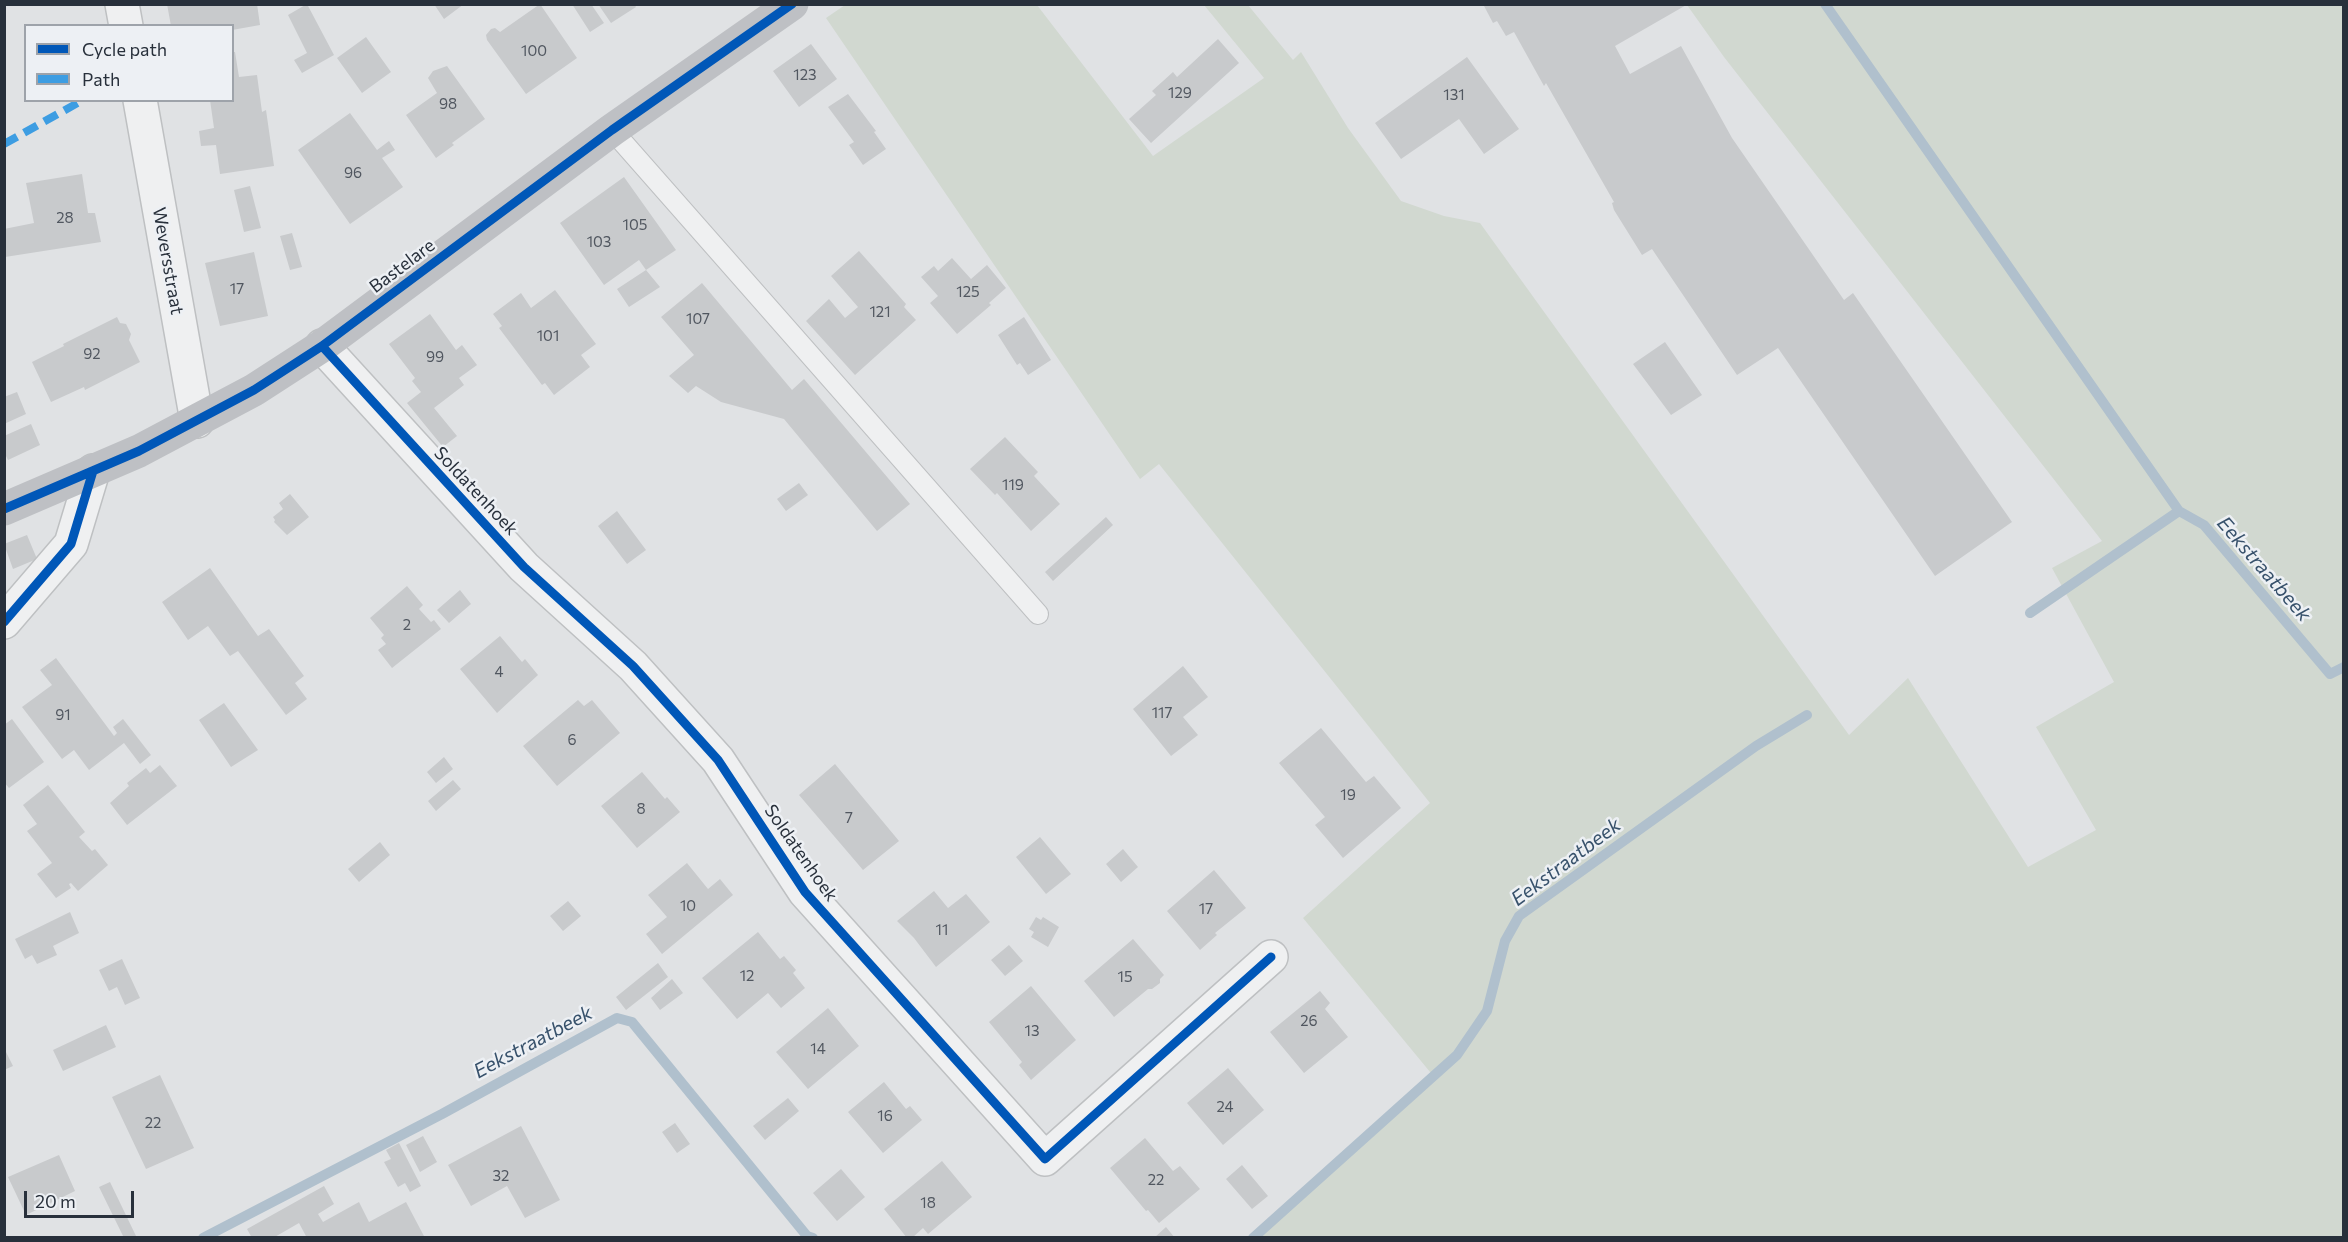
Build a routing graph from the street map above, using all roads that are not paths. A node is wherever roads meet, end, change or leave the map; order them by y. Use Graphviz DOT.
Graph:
graph roads {
  1 [pos="122,4"];
  2 [pos="792,4"];
  3 [pos="126,24"];
  4 [pos="140,102"];
  5 [pos="612,130"];
  6 [pos="322,346"];
  7 [pos="197,421"];
  8 [pos="93,471"];
  9 [pos="4,509"];
  10 [pos="1038,614"];
  11 [pos="4,622"];
  12 [pos="1271,957"];
  1 -- 3 [label="street"];
  2 -- 5 [label="street, Bastelare"];
  4 -- 7 [label="street, Weversstraat"];
  5 -- 6 [label="street, Bastelare"];
  5 -- 10 [label="lane"];
  6 -- 7 [label="street, Bastelare"];
  6 -- 12 [label="street, Soldatenhoek"];
  7 -- 8 [label="street, Bastelare"];
  8 -- 9 [label="street, Bastelare"];
  8 -- 11 [label="street"];
}
